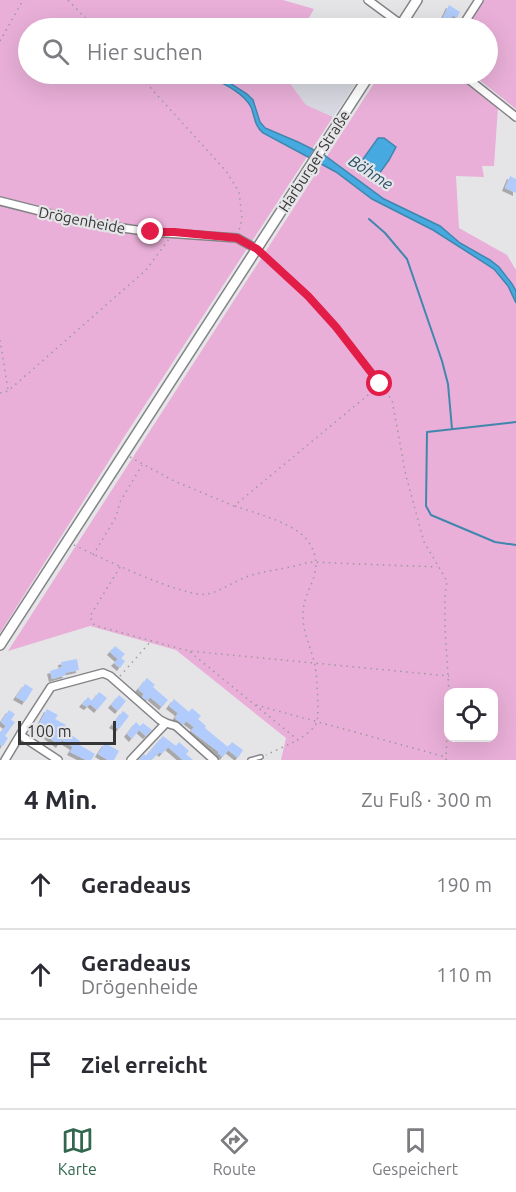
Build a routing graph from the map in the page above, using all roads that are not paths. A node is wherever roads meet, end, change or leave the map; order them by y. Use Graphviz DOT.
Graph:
graph roads {
  1 [pos="368,0"];
  2 [pos="417,0"];
  3 [pos="479,0"];
  4 [pos="391,18"];
  5 [pos="407,18"];
  6 [pos="467,18"];
  7 [pos="363,84"];
  8 [pos="475,84"];
  9 [pos="516,117"];
  10 [pos="0,201"];
  11 [pos="257,249"];
  12 [pos="0,645"];
  13 [pos="166,723"];
  14 [pos="20,735"];
  15 [pos="261,757"];
  16 [pos="5,760"];
  17 [pos="58,760"];
  18 [pos="131,760"];
  19 [pos="214,760"];
  20 [pos="250,760"];
  1 -- 4 [label="street"];
  2 -- 5 [label="main road"];
  3 -- 6 [label="street"];
  7 -- 11 [label="main road, Harburger Straße"];
  8 -- 9 [label="street"];
  10 -- 11 [label="street, Drögenheide"];
  11 -- 12 [label="main road, Harburger Straße"];
  13 -- 14 [label="street"];
  13 -- 18 [label="street"];
  13 -- 19 [label="street"];
  14 -- 16 [label="street"];
  14 -- 17 [label="street"];
  15 -- 20 [label="lane"];
}
